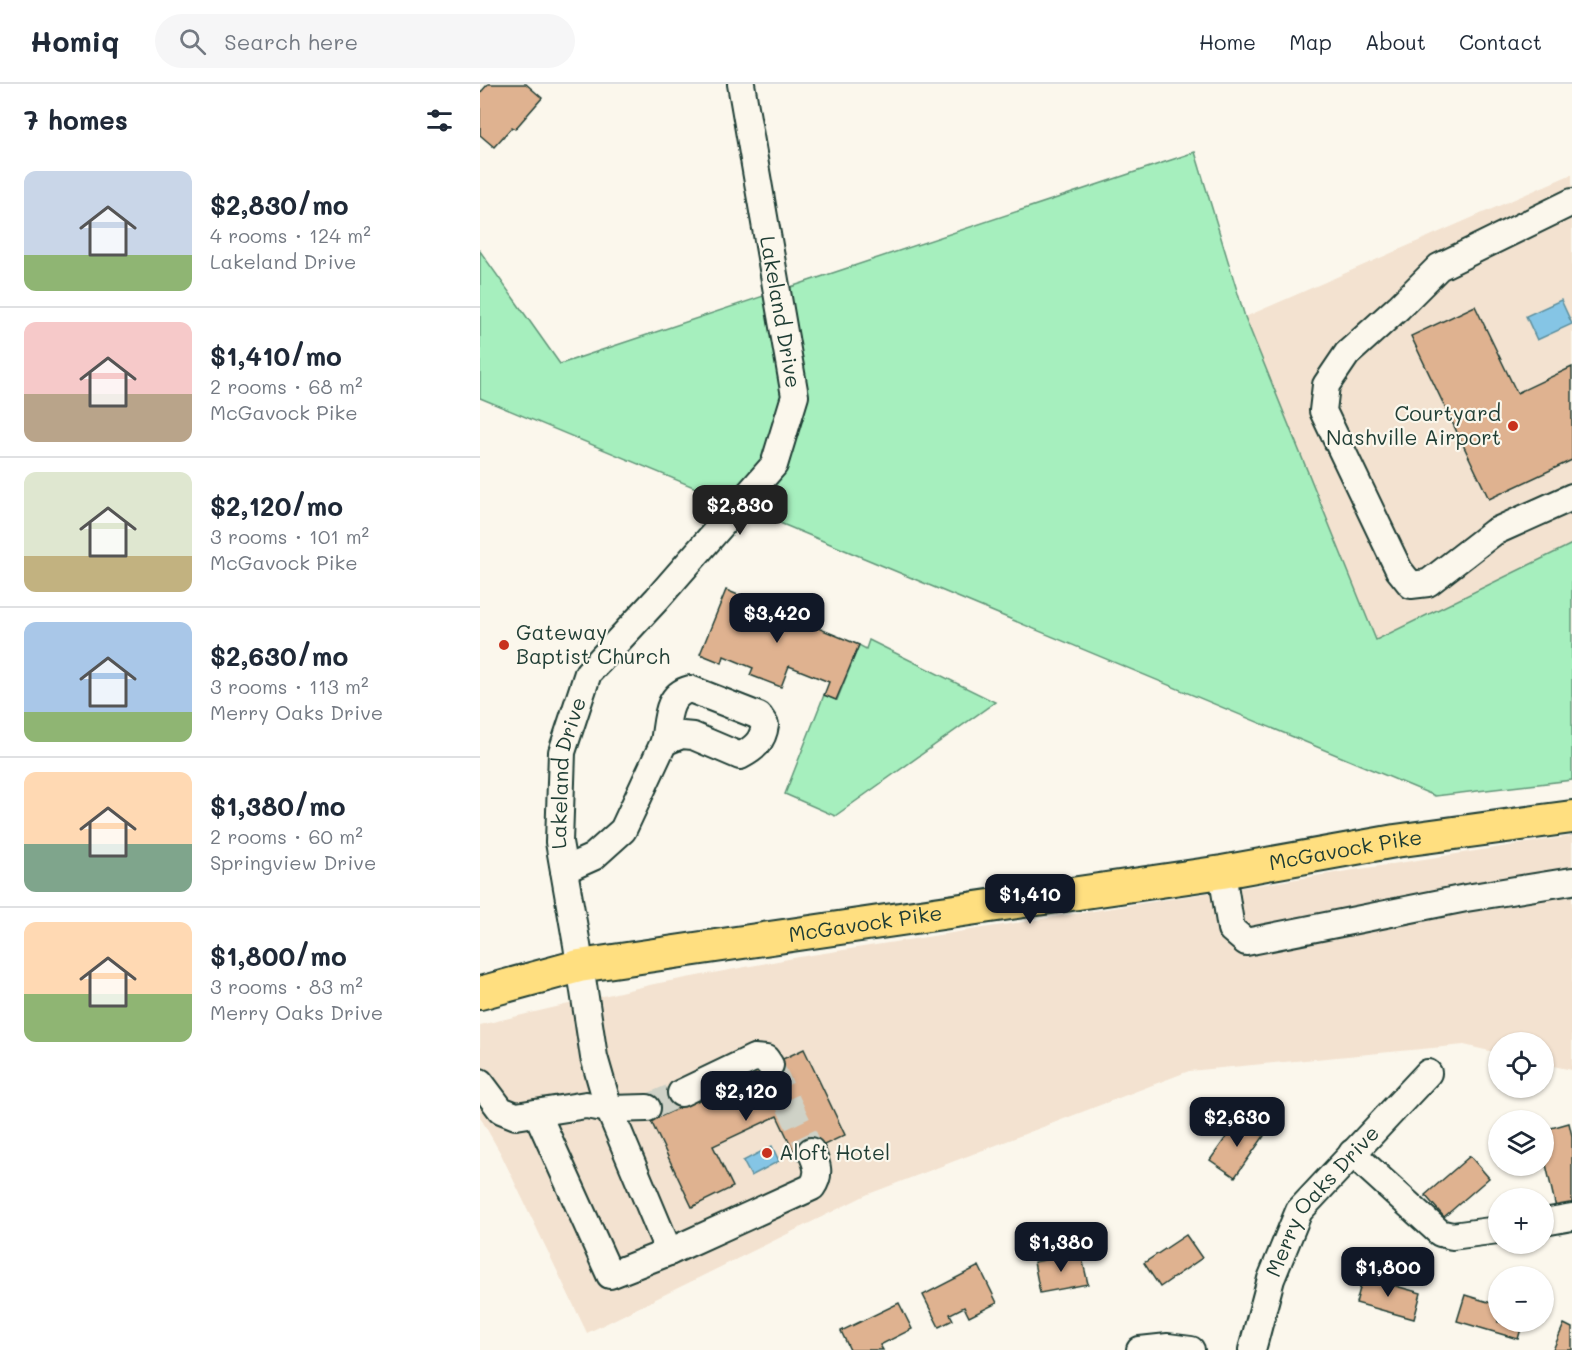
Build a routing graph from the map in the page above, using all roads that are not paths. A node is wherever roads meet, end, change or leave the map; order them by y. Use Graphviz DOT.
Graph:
graph roads {
  1 [pos="741,84"];
  2 [pos="1572,202"];
  3 [pos="1572,497"];
  4 [pos="664,742"];
  5 [pos="1572,817"];
  6 [pos="564,870"];
  7 [pos="1222,872"];
  8 [pos="1572,881"];
  9 [pos="579,966"];
  10 [pos="480,993"];
  11 [pos="770,1065"];
  12 [pos="1428,1073"];
  13 [pos="480,1083"];
  14 [pos="681,1093"];
  15 [pos="647,1108"];
  16 [pos="609,1109"];
  17 [pos="537,1113"];
  18 [pos="811,1151"];
  19 [pos="1353,1154"];
  20 [pos="1572,1217"];
  21 [pos="1554,1220"];
  22 [pos="1488,1231"];
  23 [pos="669,1252"];
  24 [pos="1140,1350"];
  25 [pos="1191,1350"];
  26 [pos="1252,1350"];
  1 -- 6 [label="street, Lakeland Drive"];
  2 -- 3 [label="street"];
  4 -- 4 [label="street"];
  4 -- 6 [label="street"];
  5 -- 7 [label="main road, McGavock Pike"];
  6 -- 9 [label="street, Lakeland Drive"];
  7 -- 8 [label="street"];
  7 -- 9 [label="main road, McGavock Pike"];
  9 -- 10 [label="main road, McGavock Pike"];
  9 -- 16 [label="street, Lakeland Drive"];
  11 -- 14 [label="street"];
  12 -- 19 [label="street, Merry Oaks Drive"];
  13 -- 17 [label="street"];
  15 -- 16 [label="street"];
  16 -- 17 [label="street"];
  16 -- 23 [label="street, Lakeland Drive"];
  17 -- 23 [label="street"];
  18 -- 23 [label="street"];
  19 -- 22 [label="street"];
  19 -- 26 [label="street, Merry Oaks Drive"];
  20 -- 21 [label="street"];
  24 -- 25 [label="street"];
}
